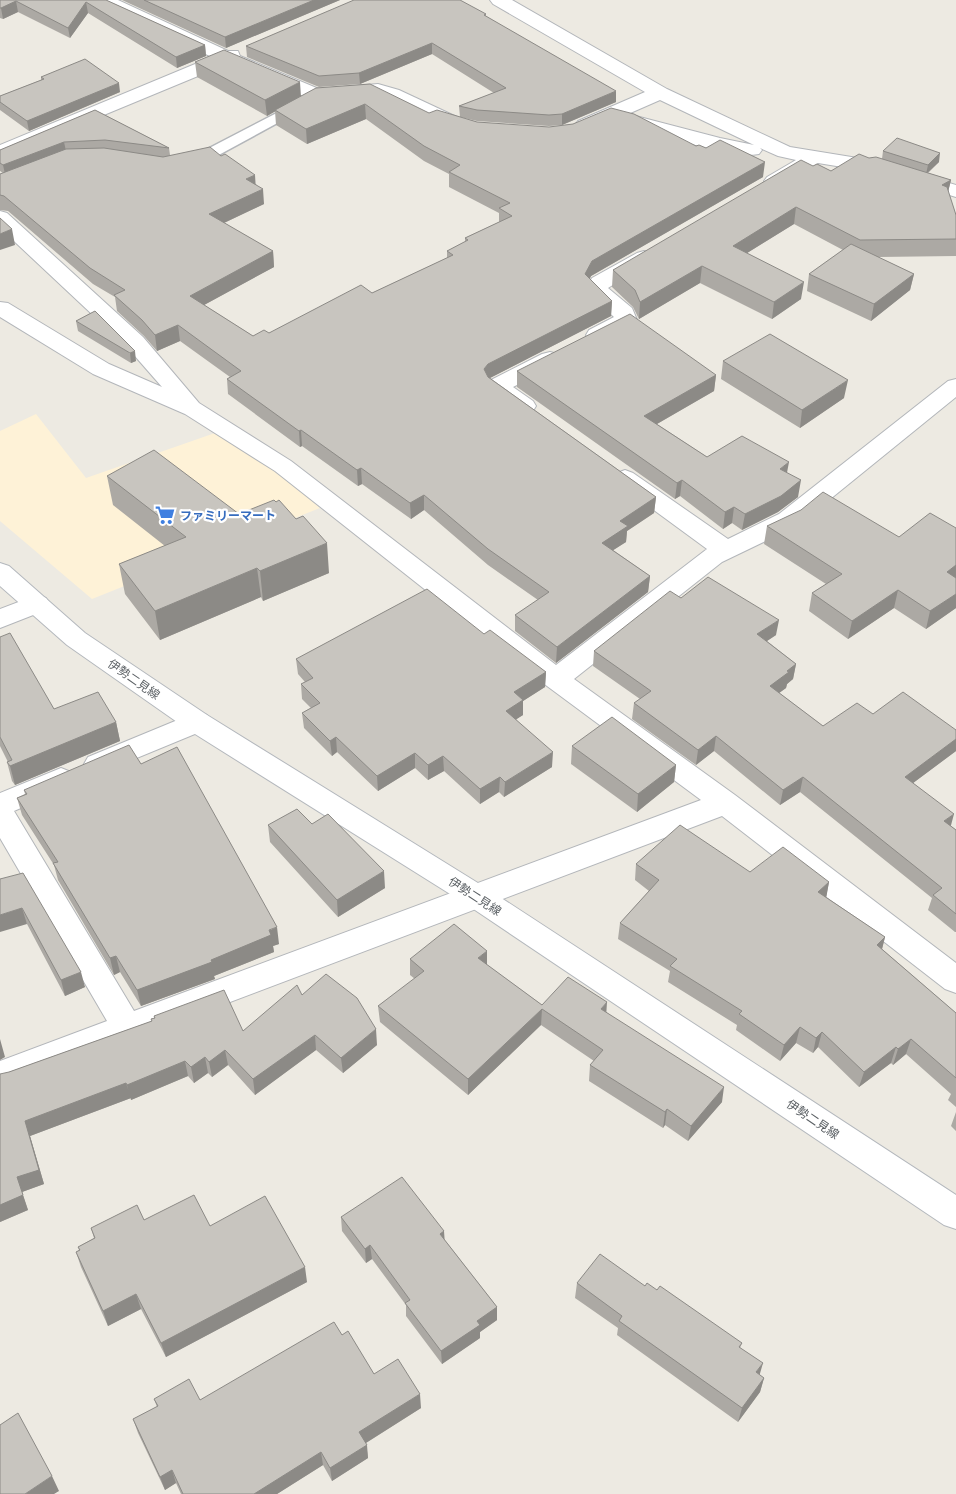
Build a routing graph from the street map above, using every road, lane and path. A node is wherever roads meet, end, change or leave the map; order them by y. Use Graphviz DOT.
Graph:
graph roads {
  1 [pos="104,0"];
  2 [pos="500,0"];
  3 [pos="253,46"];
  4 [pos="227,57"];
  5 [pos="660,93"];
  6 [pos="317,95"];
  7 [pos="610,115"];
  8 [pos="486,130"];
  9 [pos="565,133"];
  10 [pos="0,152"];
  11 [pos="785,152"];
  12 [pos="814,158"];
  13 [pos="173,164"];
  14 [pos="956,191"];
  15 [pos="754,193"];
  16 [pos="0,217"];
  17 [pos="660,248"];
  18 [pos="0,308"];
  19 [pos="956,386"];
  20 [pos="194,409"];
  21 [pos="544,420"];
  22 [pos="607,465"];
  23 [pos="726,550"];
  24 [pos="0,572"];
  25 [pos="37,604"];
  26 [pos="0,619"];
  27 [pos="556,679"];
  28 [pos="197,722"];
  29 [pos="725,803"];
  30 [pos="0,805"];
  31 [pos="0,813"];
  32 [pos="476,896"];
  33 [pos="956,980"];
  34 [pos="127,1028"];
  35 [pos="0,1076"];
  36 [pos="956,1214"];
  1 -- 4 [label="street"];
  2 -- 5 [label="street"];
  3 -- 4 [label="street"];
  4 -- 6 [label="street"];
  4 -- 10 [label="street"];
  5 -- 7 [label="street"];
  5 -- 11 [label="street"];
  6 -- 8 [label="street"];
  6 -- 13 [label="lane"];
  7 -- 9 [label="street"];
  7 -- 11 [label="street"];
  11 -- 12 [label="street"];
  12 -- 14 [label="street"];
  12 -- 15 [label="street"];
  16 -- 20 [label="street"];
  17 -- 21 [label="street"];
  18 -- 20 [label="street"];
  19 -- 23 [label="street"];
  20 -- 27 [label="street"];
  22 -- 23 [label="street"];
  23 -- 27 [label="street"];
  24 -- 25 [label="street, 伊勢二見線"];
  25 -- 26 [label="street"];
  25 -- 28 [label="street, 伊勢二見線"];
  27 -- 29 [label="street"];
  28 -- 30 [label="street"];
  28 -- 32 [label="street, 伊勢二見線"];
  29 -- 32 [label="street"];
  29 -- 33 [label="street"];
  31 -- 34 [label="street"];
  32 -- 34 [label="street"];
  32 -- 36 [label="street, 伊勢二見線"];
  34 -- 35 [label="street"];
}
